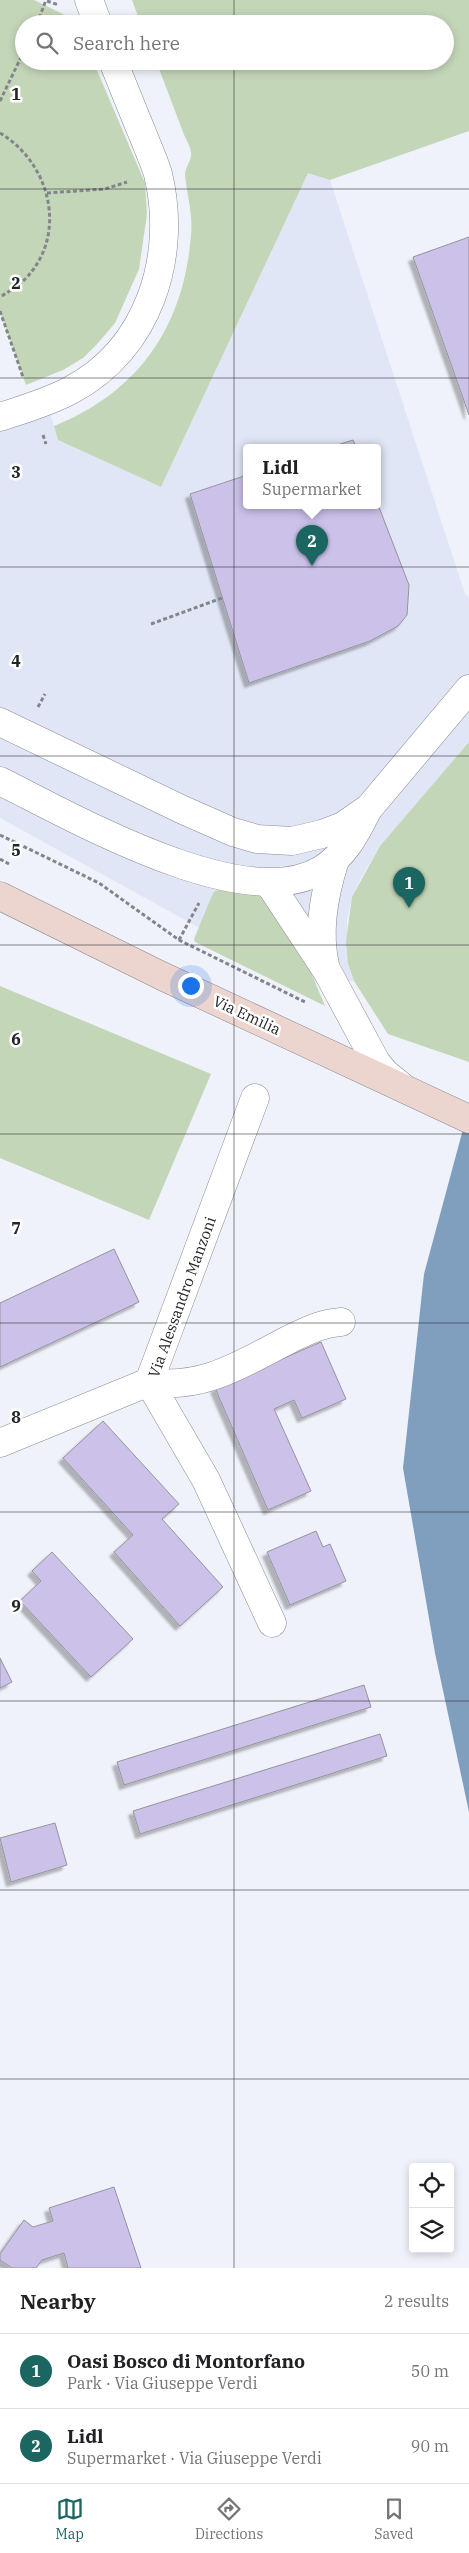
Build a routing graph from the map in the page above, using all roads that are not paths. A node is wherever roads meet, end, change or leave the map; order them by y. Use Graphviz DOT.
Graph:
graph roads {
  1 [pos="89,0"];
  2 [pos="95,15"];
  3 [pos="117,70"];
  4 [pos="0,417"];
  5 [pos="469,689"];
  6 [pos="0,722"];
  7 [pos="0,781"];
  8 [pos="369,808"];
  9 [pos="335,860"];
  10 [pos="270,883"];
  11 [pos="0,896"];
  12 [pos="327,971"];
  13 [pos="401,1086"];
  14 [pos="255,1098"];
  15 [pos="469,1119"];
  16 [pos="341,1322"];
  17 [pos="149,1382"];
  18 [pos="0,1443"];
  19 [pos="272,1623"];
  1 -- 2 [label="street"];
  3 -- 4 [label="street"];
  5 -- 8 [label="street"];
  6 -- 8 [label="street"];
  7 -- 10 [label="street"];
  8 -- 9 [label="street"];
  9 -- 10 [label="street"];
  9 -- 12 [label="street"];
  10 -- 12 [label="street"];
  11 -- 13 [label="street, Via Emilia"];
  12 -- 13 [label="street"];
  13 -- 15 [label="street, Via Emilia"];
  14 -- 17 [label="street, Via Alessandro Manzoni"];
  16 -- 17 [label="street"];
  17 -- 18 [label="street"];
  17 -- 19 [label="street, Via Alessandro Manzoni"];
}
